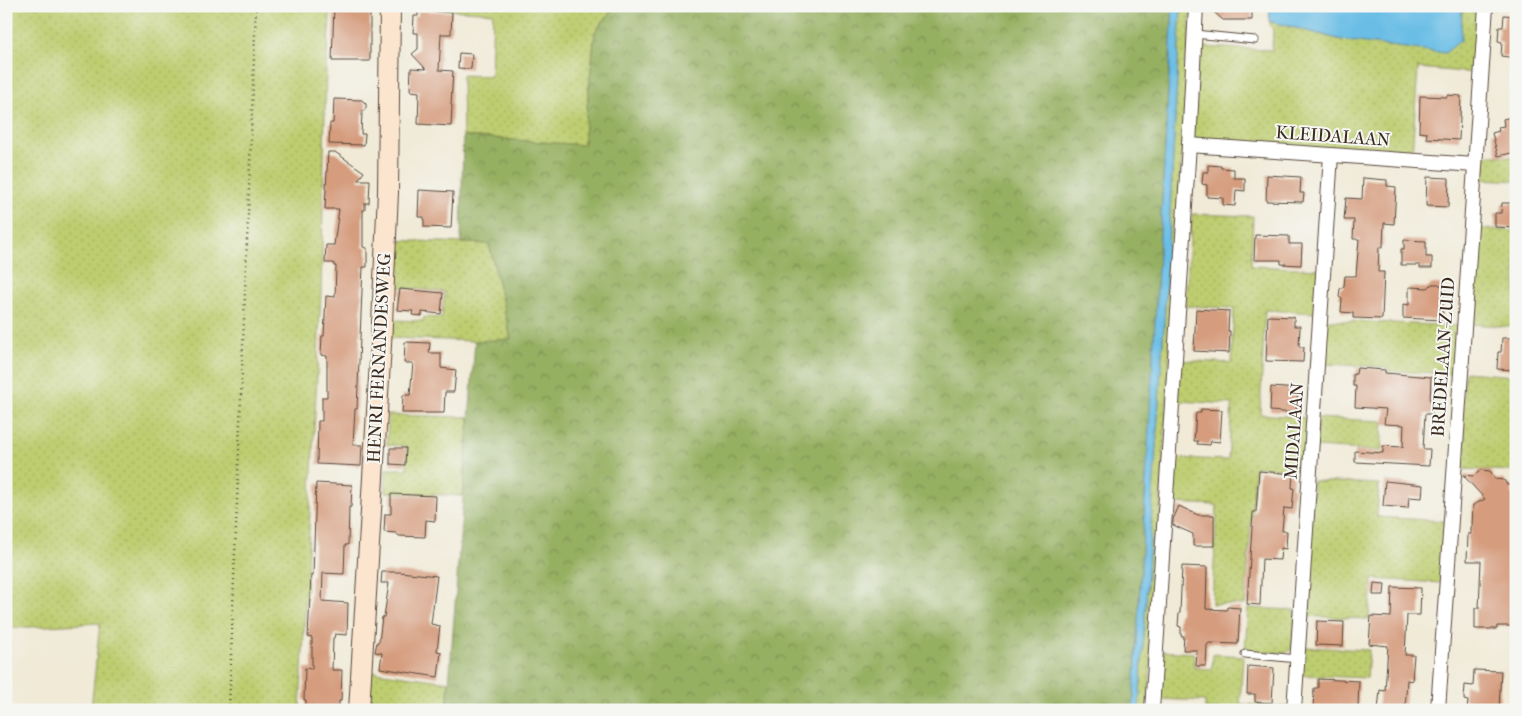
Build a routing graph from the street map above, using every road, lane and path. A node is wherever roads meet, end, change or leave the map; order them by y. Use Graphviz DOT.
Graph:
graph roads {
  1 [pos="256,6"];
  2 [pos="390,6"];
  3 [pos="1196,6"];
  4 [pos="1486,6"];
  5 [pos="1194,34"];
  6 [pos="1255,40"];
  7 [pos="1189,145"];
  8 [pos="1331,155"];
  9 [pos="1475,165"];
  10 [pos="1245,654"];
  11 [pos="1298,659"];
  12 [pos="229,710"];
  13 [pos="359,710"];
  14 [pos="1152,710"];
  15 [pos="1294,710"];
  16 [pos="1438,710"];
  1 -- 12 [label="path"];
  2 -- 13 [label="street, HENRI FERNANDESWEG"];
  3 -- 5 [label="street"];
  4 -- 9 [label="street, BREDELAAN-ZUID"];
  5 -- 6 [label="lane"];
  5 -- 7 [label="street"];
  7 -- 8 [label="street, KLEIDALAAN"];
  7 -- 14 [label="street"];
  8 -- 9 [label="street, KLEIDALAAN"];
  8 -- 11 [label="street, MIDALAAN"];
  9 -- 16 [label="street, BREDELAAN-ZUID"];
  10 -- 11 [label="lane"];
  11 -- 15 [label="street, MIDALAAN"];
}
